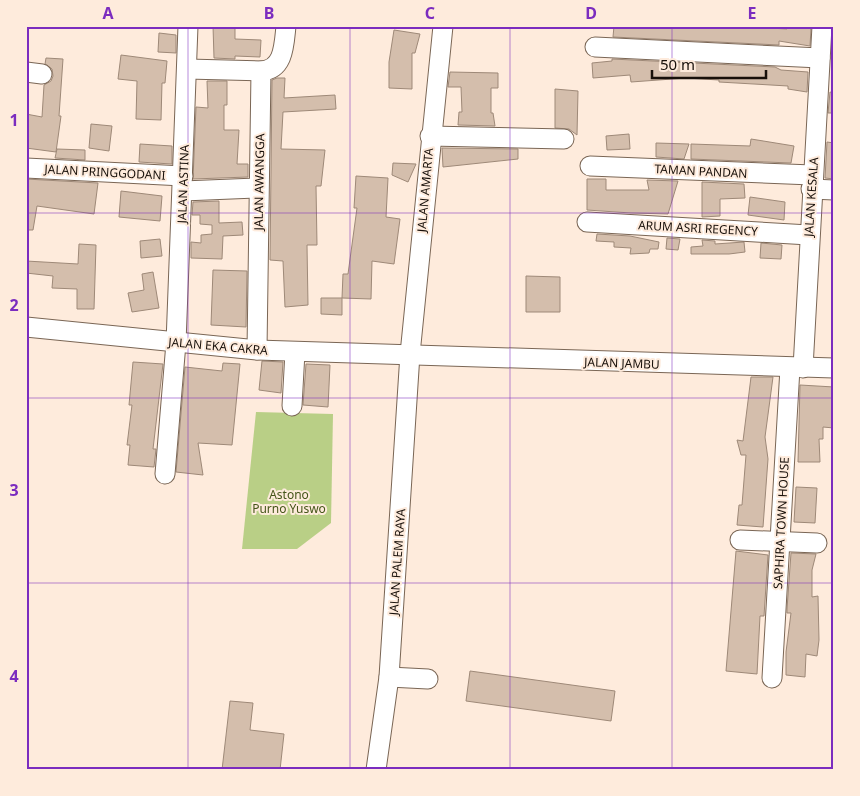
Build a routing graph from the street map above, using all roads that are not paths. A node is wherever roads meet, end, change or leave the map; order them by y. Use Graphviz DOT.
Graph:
graph roads {
  1 [pos="188,26"];
  2 [pos="286,26"];
  3 [pos="443,26"];
  4 [pos="822,26"];
  5 [pos="595,47"];
  6 [pos="820,58"];
  7 [pos="187,69"];
  8 [pos="261,71"];
  9 [pos="825,116"];
  10 [pos="430,136"];
  11 [pos="564,139"];
  12 [pos="590,166"];
  13 [pos="26,168"];
  14 [pos="812,182"];
  15 [pos="183,184"];
  16 [pos="258,188"];
  17 [pos="834,190"];
  18 [pos="587,222"];
  19 [pos="809,235"];
  20 [pos="26,327"];
  21 [pos="176,343"];
  22 [pos="257,350"];
  23 [pos="295,352"];
  24 [pos="410,354"];
  25 [pos="796,368"];
  26 [pos="834,368"];
  27 [pos="292,406"];
  28 [pos="165,474"];
  29 [pos="740,540"];
  30 [pos="780,542"];
  31 [pos="817,543"];
  32 [pos="389,677"];
  33 [pos="772,678"];
  34 [pos="428,679"];
  35 [pos="376,770"];
  1 -- 7 [label="street, JALAN ASTINA"];
  2 -- 8 [label="street"];
  3 -- 10 [label="street, JALAN AMARTA"];
  4 -- 6 [label="street, JALAN KESALA"];
  5 -- 6 [label="street"];
  6 -- 9 [label="street, JALAN KESALA"];
  7 -- 8 [label="street"];
  7 -- 15 [label="street, JALAN ASTINA"];
  8 -- 16 [label="street, JALAN AWANGGA"];
  9 -- 14 [label="street, JALAN KESALA"];
  10 -- 11 [label="street"];
  10 -- 24 [label="street, JALAN AMARTA"];
  12 -- 14 [label="street, TAMAN PANDAN"];
  13 -- 15 [label="street, JALAN PRINGGODANI"];
  14 -- 17 [label="street, TAMAN PANDAN"];
  14 -- 19 [label="street, JALAN KESALA"];
  15 -- 16 [label="street, JALAN PRINGGODANI"];
  15 -- 21 [label="street, JALAN ASTINA"];
  16 -- 22 [label="street, JALAN AWANGGA"];
  18 -- 19 [label="street, ARUM ASRI REGENCY"];
  19 -- 25 [label="street, JALAN KESALA"];
  20 -- 21 [label="street, JALAN EKA CAKRA"];
  21 -- 22 [label="street, JALAN EKA CAKRA"];
  21 -- 28 [label="street, JALAN ASTINA"];
  22 -- 23 [label="street, JALAN EKA CAKRA"];
  23 -- 24 [label="street, JALAN EKA CAKRA"];
  23 -- 27 [label="street"];
  24 -- 25 [label="street, JALAN JAMBU"];
  24 -- 32 [label="street, JALAN PALEM RAYA"];
  25 -- 26 [label="street, JALAN JAMBU"];
  25 -- 30 [label="street, SAPHIRA TOWN HOUSE"];
  29 -- 30 [label="street"];
  30 -- 31 [label="street"];
  30 -- 33 [label="street, SAPHIRA TOWN HOUSE"];
  32 -- 34 [label="street"];
  32 -- 35 [label="street, JALAN PALEM RAYA"];
}
